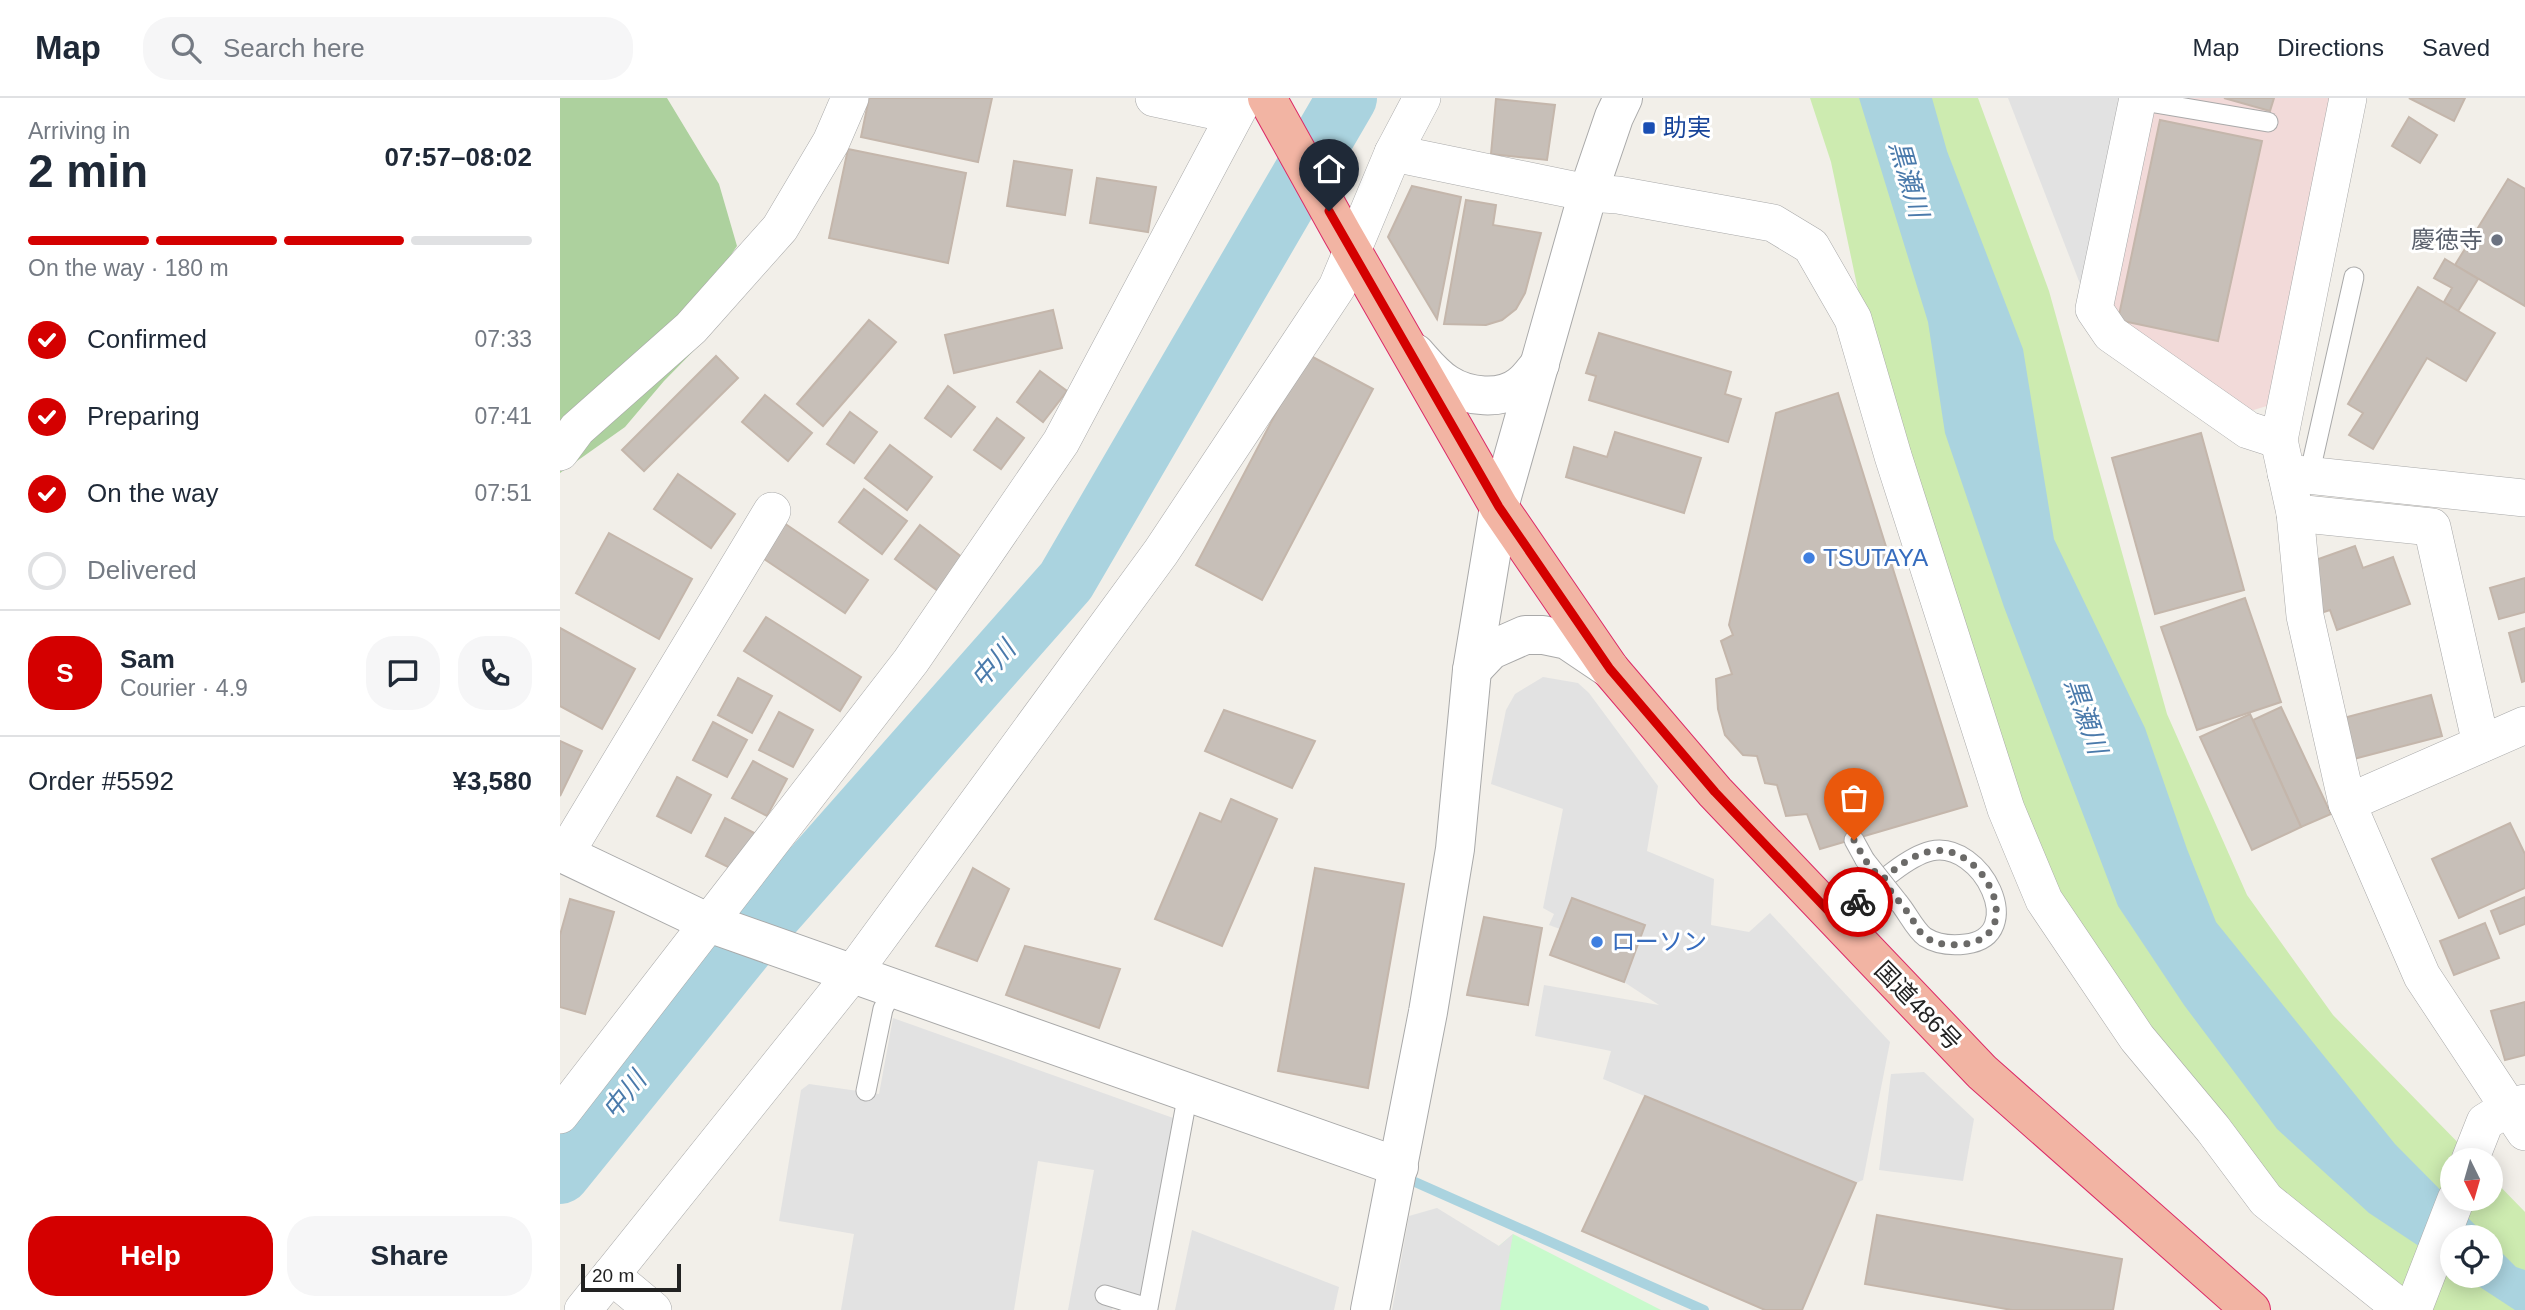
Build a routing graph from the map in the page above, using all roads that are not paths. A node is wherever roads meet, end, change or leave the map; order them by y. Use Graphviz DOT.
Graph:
graph roads {
  1 [pos="850,98"];
  2 [pos="1154,98"];
  3 [pos="1422,98"];
  4 [pos="1623,98"];
  5 [pos="2348,98"];
  6 [pos="2138,99"];
  7 [pos="1249,104"];
  8 [pos="2268,122"];
  9 [pos="1393,153"];
  10 [pos="1588,193"];
  11 [pos="1348,242"];
  12 [pos="2354,277"];
  13 [pos="1407,343"];
  14 [pos="1540,364"];
  15 [pos="560,452"];
  16 [pos="2291,463"];
  17 [pos="2525,498"];
  18 [pos="1499,507"];
  19 [pos="772,512"];
  20 [pos="2295,513"];
  21 [pos="1610,669"];
  22 [pos="1472,670"];
  23 [pos="2525,725"];
  24 [pos="2481,744"];
  25 [pos="2347,803"];
  26 [pos="1854,840"];
  27 [pos="562,853"];
  28 [pos="1837,920"];
  29 [pos="709,923"];
  30 [pos="852,974"];
  31 [pos="893,989"];
  32 [pos="866,1091"];
  33 [pos="1188,1093"];
  34 [pos="560,1115"];
  35 [pos="2511,1116"];
  36 [pos="2481,1148"];
  37 [pos="1399,1167"];
  38 [pos="2451,1211"];
  39 [pos="611,1275"];
  40 [pos="1105,1295"];
  41 [pos="583,1310"];
  42 [pos="653,1310"];
  43 [pos="1370,1310"];
  44 [pos="2251,1310"];
  45 [pos="2403,1310"];
  46 [pos="2413,1310"];
  1 -- 15 [label="street"];
  2 -- 7 [label="street"];
  3 -- 9 [label="street"];
  4 -- 10 [label="street"];
  5 -- 16 [label="street"];
  6 -- 8 [label="lane"];
  6 -- 16 [label="street"];
  7 -- 11 [label="highway, 国道486号"];
  7 -- 29 [label="street"];
  9 -- 10 [label="street"];
  9 -- 11 [label="street"];
  10 -- 14 [label="street"];
  10 -- 45 [label="street"];
  11 -- 13 [label="highway, 国道486号"];
  11 -- 30 [label="street"];
  12 -- 16 [label="lane"];
  13 -- 14 [label="street"];
  13 -- 18 [label="highway, 国道486号"];
  14 -- 18 [label="street"];
  16 -- 17 [label="street"];
  16 -- 20 [label="street"];
  18 -- 21 [label="highway, 国道486号"];
  18 -- 22 [label="street"];
  19 -- 27 [label="street"];
  20 -- 24 [label="street"];
  20 -- 25 [label="street"];
  21 -- 22 [label="street"];
  21 -- 28 [label="highway, 国道486号"];
  22 -- 37 [label="street"];
  23 -- 24 [label="street"];
  24 -- 25 [label="street"];
  25 -- 35 [label="street"];
  26 -- 28 [label="lane, bridge"];
  27 -- 29 [label="street"];
  28 -- 44 [label="highway, 国道486号"];
  29 -- 30 [label="street"];
  29 -- 34 [label="street"];
  30 -- 31 [label="street"];
  30 -- 39 [label="street"];
  31 -- 32 [label="lane"];
  31 -- 33 [label="street"];
  33 -- 37 [label="street"];
  33 -- 40 [label="lane"];
  35 -- 36 [label="street"];
  37 -- 43 [label="street"];
  38 -- 46 [label="street"];
  39 -- 41 [label="street"];
  39 -- 42 [label="street"];
}
